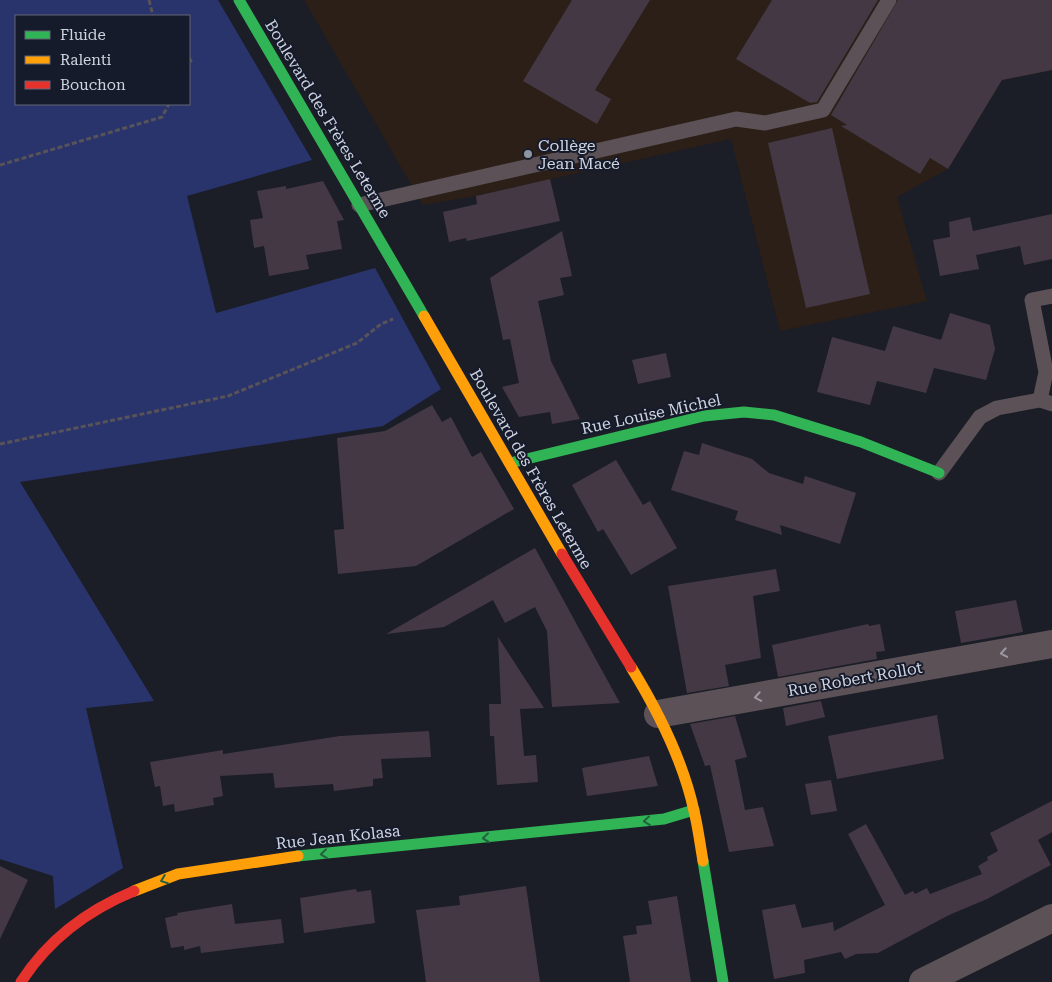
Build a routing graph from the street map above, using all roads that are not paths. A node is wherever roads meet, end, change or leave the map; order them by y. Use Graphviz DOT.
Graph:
graph roads {
  1 [pos="239,0"];
  2 [pos="889,0"];
  3 [pos="359,205"];
  4 [pos="1052,296"];
  5 [pos="1046,402"];
  6 [pos="510,463"];
  7 [pos="939,473"];
  8 [pos="1052,644"];
  9 [pos="658,714"];
  10 [pos="694,810"];
  11 [pos="1052,918"];
  12 [pos="21,982"];
  13 [pos="723,982"];
  14 [pos="923,982"];
  1 -- 3 [label="street, Boulevard des Frères Leterme"];
  2 -- 3 [label="lane"];
  3 -- 6 [label="street, Boulevard des Frères Leterme"];
  4 -- 5 [label="lane"];
  5 -- 7 [label="lane"];
  6 -- 7 [label="street, Rue Louise Michel"];
  6 -- 9 [label="street, Boulevard des Frères Leterme"];
  8 -- 9 [label="street, Rue Robert Rollot, one-way"];
  9 -- 10 [label="street, Boulevard des Frères Leterme"];
  10 -- 12 [label="street, Rue Jean Kolasa, one-way"];
  10 -- 13 [label="street, Boulevard des Frères Leterme"];
  11 -- 14 [label="street"];
}
